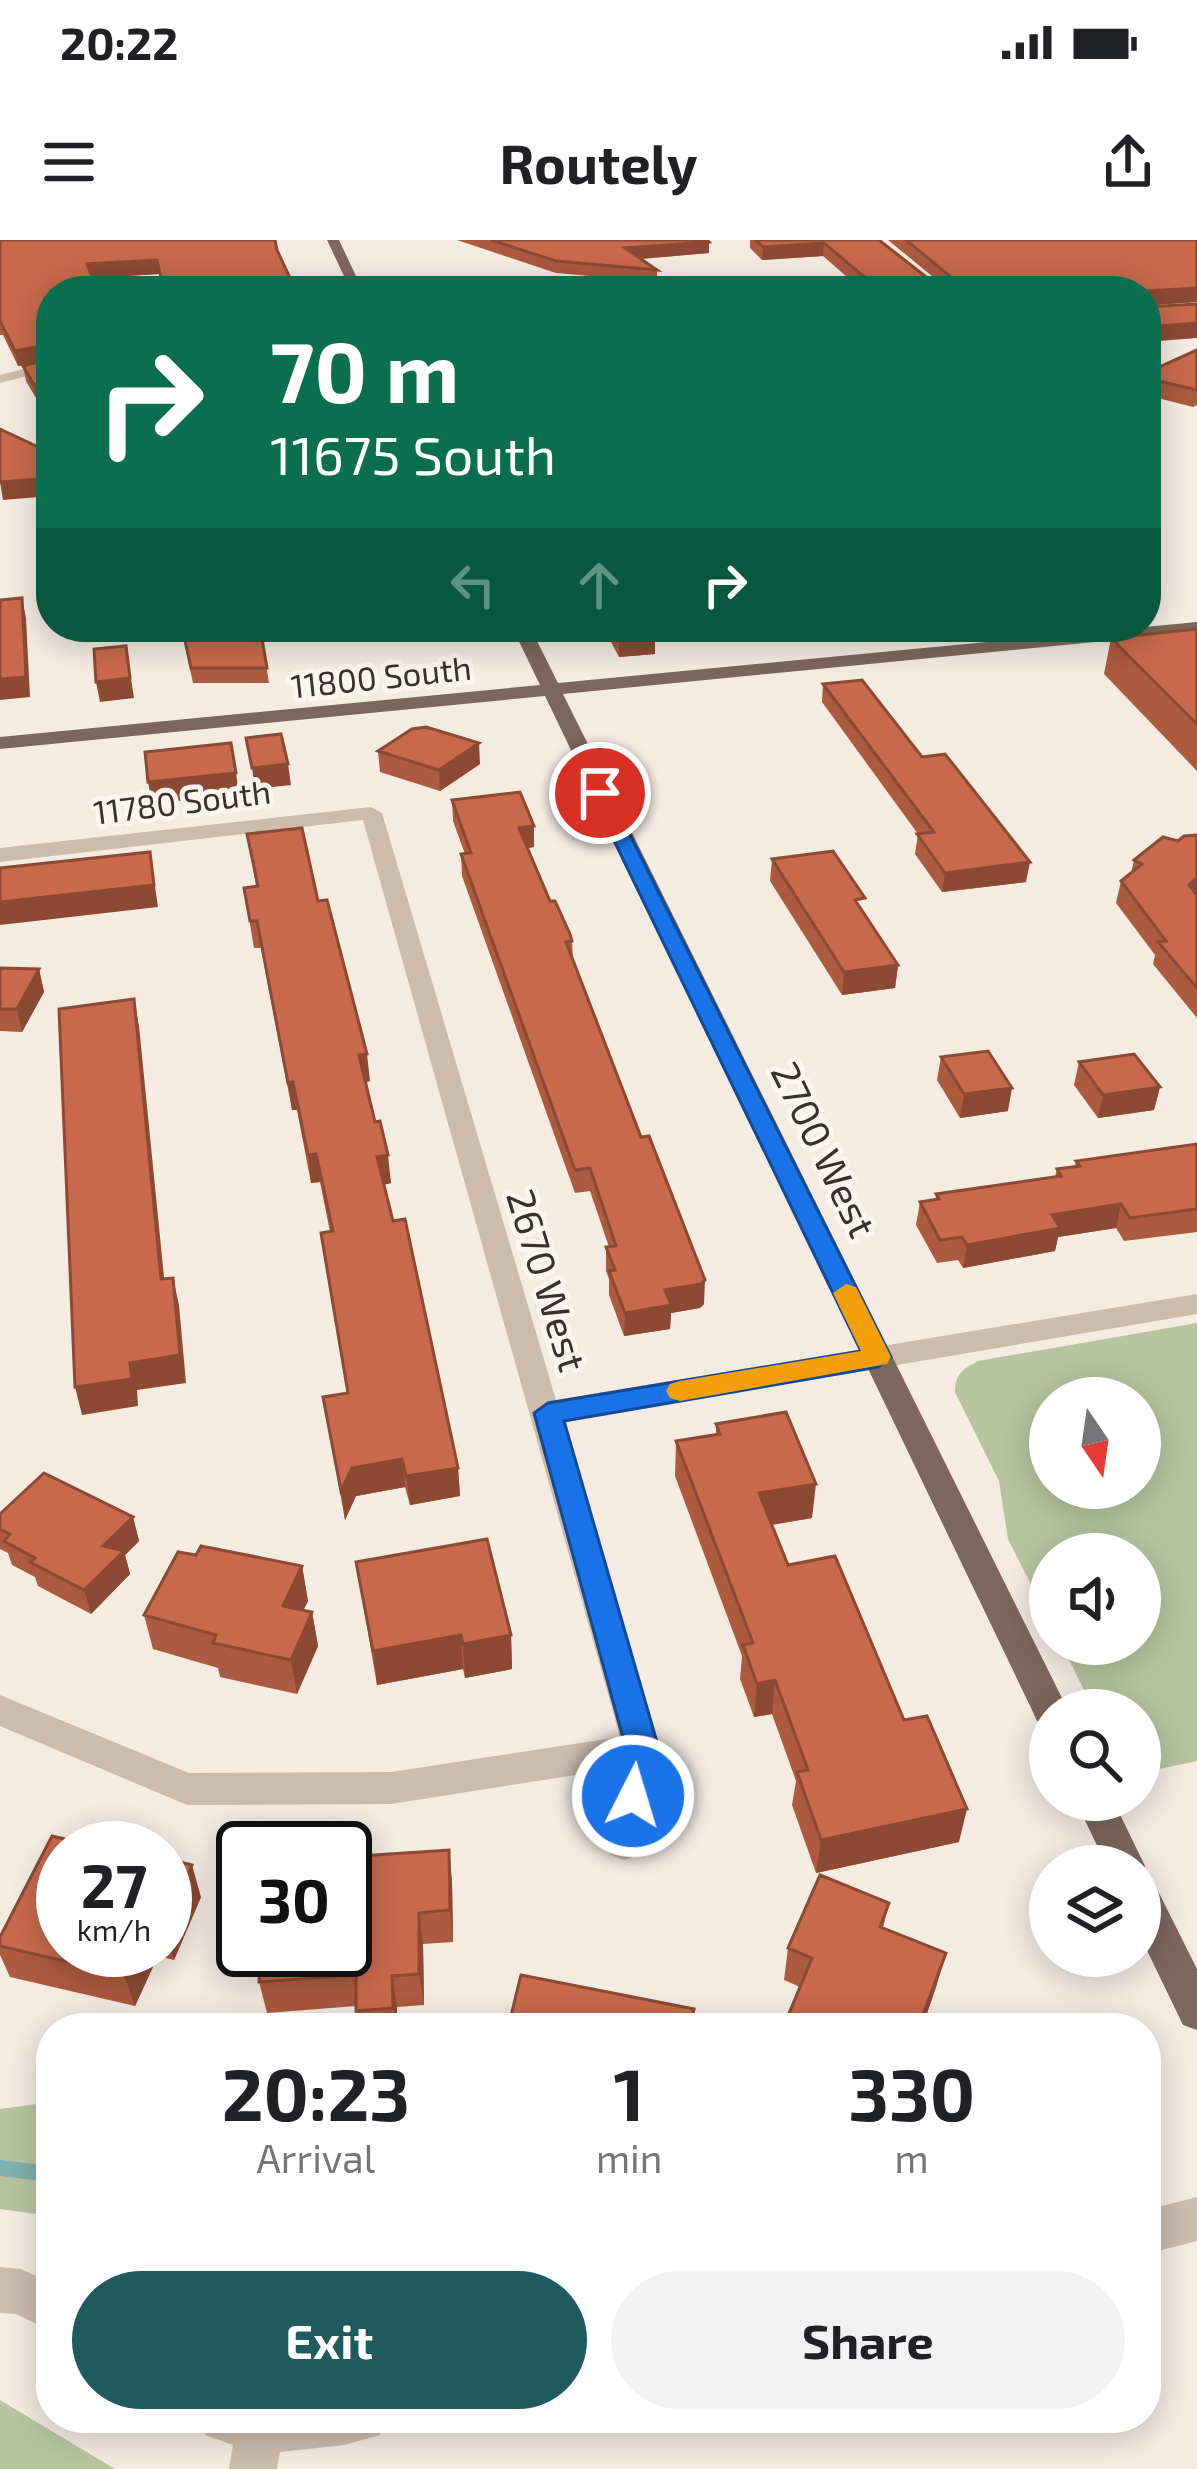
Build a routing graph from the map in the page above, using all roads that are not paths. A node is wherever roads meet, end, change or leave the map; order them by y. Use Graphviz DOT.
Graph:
graph roads {
  1 [pos="334,240"];
  2 [pos="351,276"];
  3 [pos="36,370"];
  4 [pos="0,379"];
  5 [pos="1197,627"];
  6 [pos="1161,630"];
  7 [pos="528,642"];
  8 [pos="1043,642"];
  9 [pos="549,690"];
  10 [pos="0,743"];
  11 [pos="371,813"];
  12 [pos="0,855"];
  13 [pos="1197,1304"];
  14 [pos="878,1357"];
  15 [pos="548,1413"];
  16 [pos="1040,1689"];
  17 [pos="0,1710"];
  18 [pos="642,1749"];
  19 [pos="624,1843"];
  20 [pos="1161,1937"];
  21 [pos="1197,2011"];
  22 [pos="1197,2219"];
  23 [pos="1161,2228"];
  24 [pos="0,2290"];
  25 [pos="36,2300"];
  26 [pos="280,2433"];
  27 [pos="244,2439"];
  1 -- 2 [label="main road"];
  3 -- 4 [label="street"];
  5 -- 6 [label="main road, 11800 South"];
  7 -- 9 [label="main road, 2700 West"];
  8 -- 9 [label="main road, 11800 South"];
  9 -- 10 [label="main road, 11800 South"];
  9 -- 14 [label="main road, 2700 West"];
  11 -- 12 [label="street, 11780 South"];
  11 -- 15 [label="street, 2670 West"];
  13 -- 14 [label="street"];
  14 -- 15 [label="street"];
  14 -- 16 [label="main road, 2700 West"];
  15 -- 18 [label="street, 2670 West"];
  17 -- 18 [label="street"];
  18 -- 19 [label="street, 2670 West"];
  20 -- 21 [label="main road"];
  22 -- 23 [label="street"];
  24 -- 25 [label="street"];
  26 -- 27 [label="street"];
}
